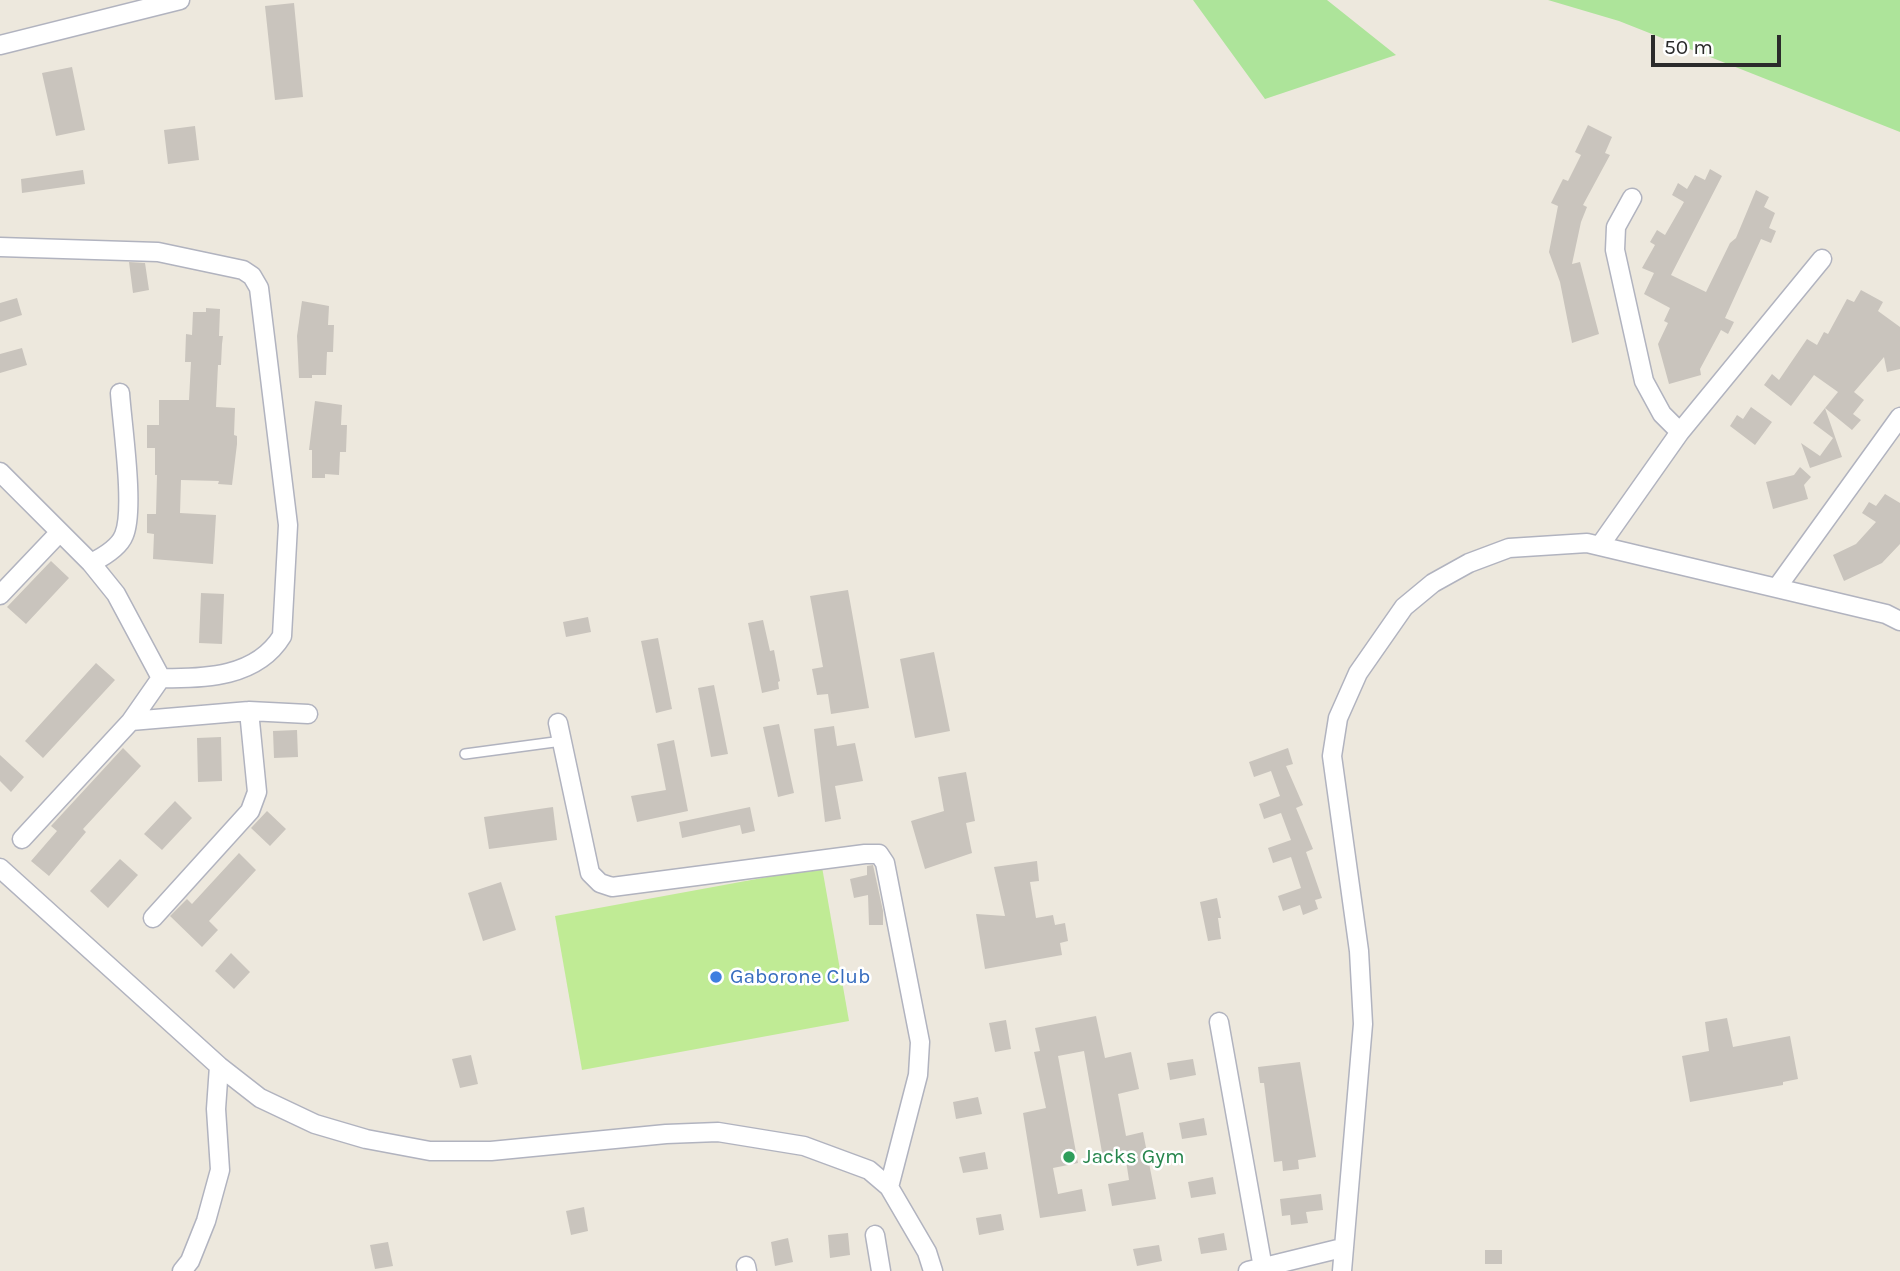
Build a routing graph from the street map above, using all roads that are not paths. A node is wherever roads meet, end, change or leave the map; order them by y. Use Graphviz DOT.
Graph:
graph roads {
  1 [pos="180,0"];
  2 [pos="0,45"];
  3 [pos="1632,198"];
  4 [pos="0,247"];
  5 [pos="1822,259"];
  6 [pos="120,393"];
  7 [pos="1900,417"];
  8 [pos="1680,432"];
  9 [pos="0,472"];
  10 [pos="59,533"];
  11 [pos="1601,544"];
  12 [pos="92,563"];
  13 [pos="1778,586"];
  14 [pos="0,595"];
  15 [pos="1900,621"];
  16 [pos="161,678"];
  17 [pos="249,711"];
  18 [pos="308,714"];
  19 [pos="131,721"];
  20 [pos="558,723"];
  21 [pos="562,741"];
  22 [pos="465,754"];
  23 [pos="22,839"];
  24 [pos="0,868"];
  25 [pos="153,918"];
  26 [pos="1219,1022"];
  27 [pos="219,1066"];
  28 [pos="889,1187"];
  29 [pos="875,1235"];
  30 [pos="1342,1248"];
  31 [pos="1256,1270"];
  32 [pos="183,1271"];
  33 [pos="881,1271"];
  34 [pos="933,1271"];
  35 [pos="1342,1271"];
  1 -- 2 [label="street"];
  3 -- 8 [label="street"];
  4 -- 16 [label="street"];
  5 -- 8 [label="street"];
  6 -- 12 [label="street"];
  7 -- 13 [label="street"];
  8 -- 11 [label="street"];
  9 -- 10 [label="street"];
  10 -- 12 [label="street"];
  10 -- 14 [label="street"];
  11 -- 13 [label="street"];
  11 -- 30 [label="street"];
  12 -- 16 [label="street"];
  13 -- 15 [label="street"];
  16 -- 19 [label="street"];
  17 -- 18 [label="street"];
  17 -- 19 [label="street"];
  17 -- 25 [label="street"];
  19 -- 23 [label="street"];
  20 -- 21 [label="street"];
  21 -- 22 [label="lane"];
  21 -- 28 [label="street"];
  24 -- 27 [label="street"];
  26 -- 31 [label="street"];
  27 -- 28 [label="street"];
  27 -- 32 [label="street"];
  28 -- 34 [label="street"];
  29 -- 33 [label="street"];
  30 -- 31 [label="street"];
  30 -- 35 [label="street"];
}
